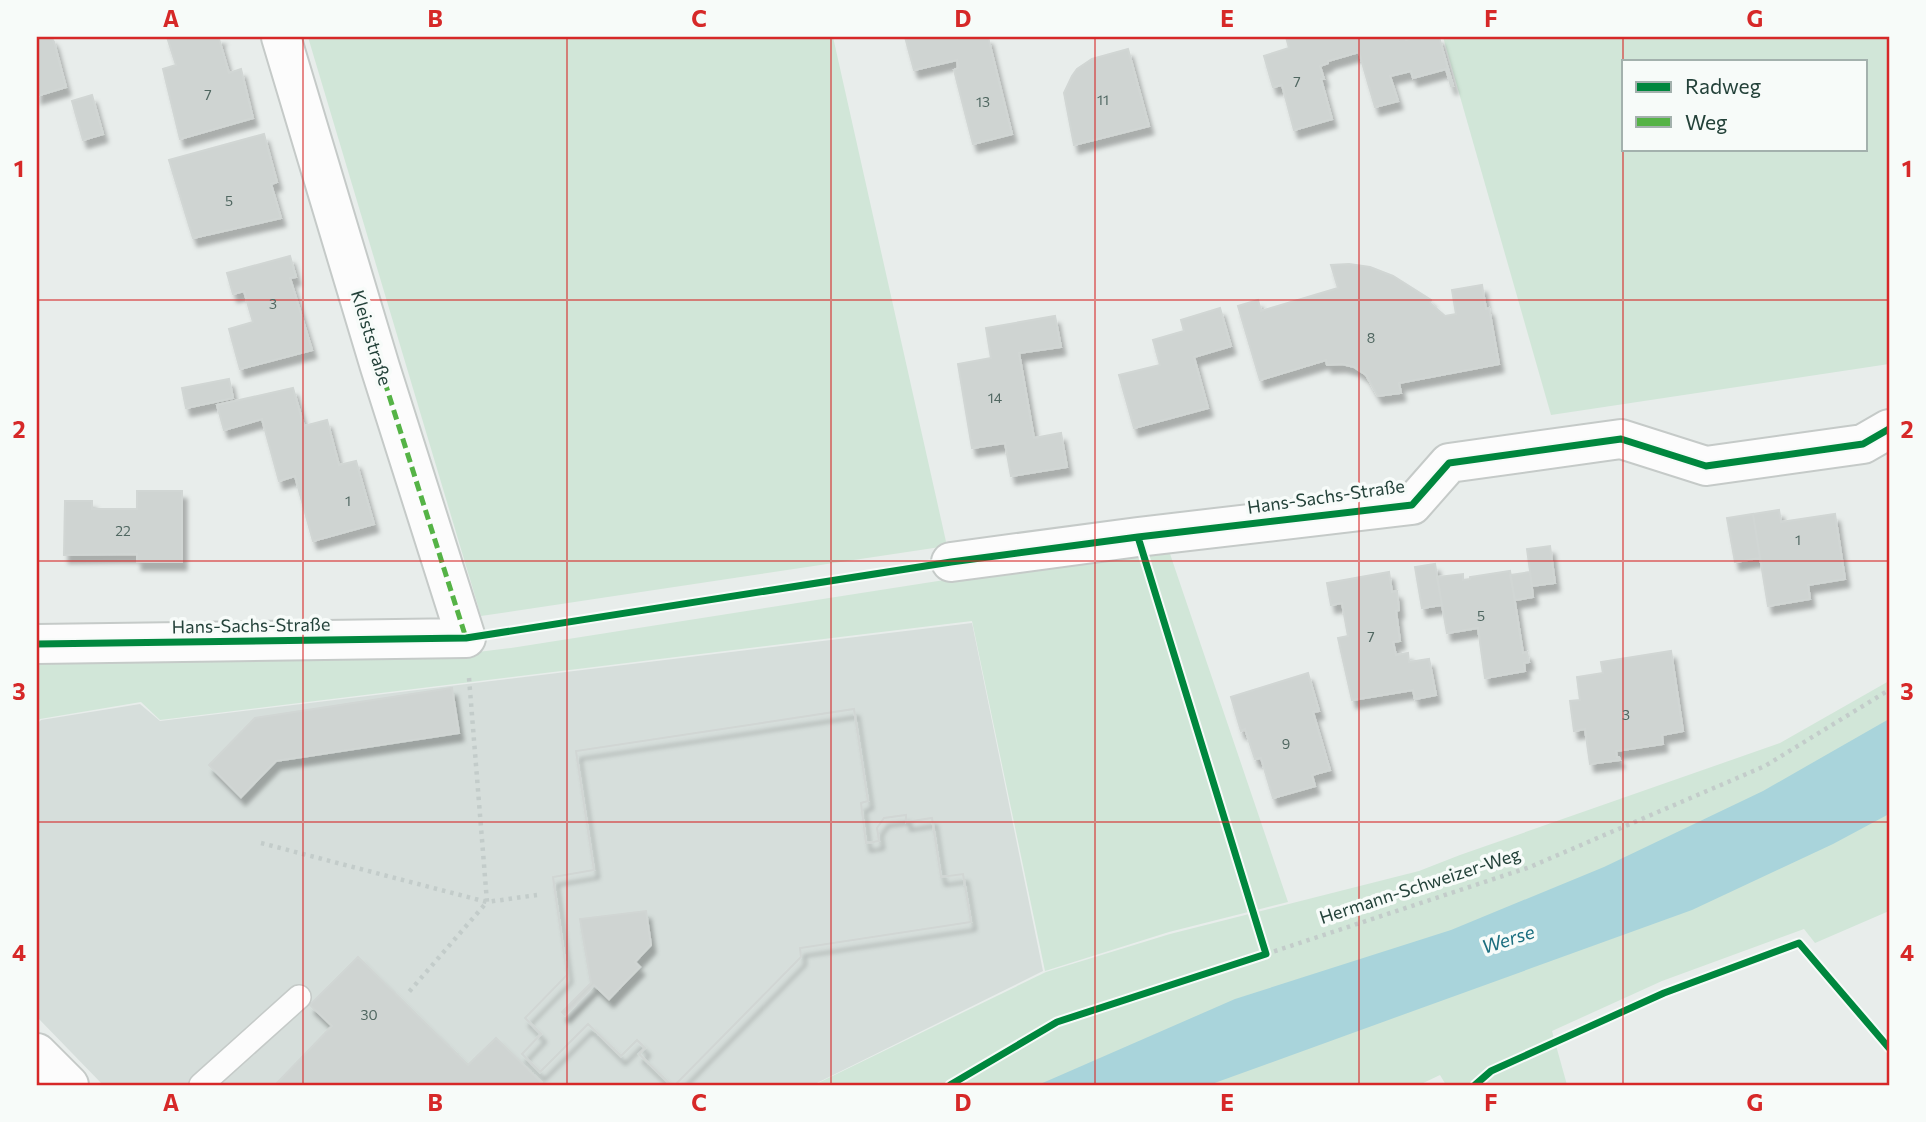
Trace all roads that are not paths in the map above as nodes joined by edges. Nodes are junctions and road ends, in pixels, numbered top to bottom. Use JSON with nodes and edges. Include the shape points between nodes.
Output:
{"nodes":[{"id":1,"x":281,"y":37,"type":"edge"},
{"id":2,"x":1889,"y":429,"type":"edge"},
{"id":3,"x":951,"y":562,"type":"dead end"},
{"id":4,"x":466,"y":638,"type":"joint"},
{"id":5,"x":37,"y":644,"type":"edge"},
{"id":6,"x":299,"y":997,"type":"dead end"},
{"id":7,"x":37,"y":1053,"type":"edge"},
{"id":8,"x":69,"y":1085,"type":"edge"},
{"id":9,"x":201,"y":1085,"type":"edge"}],
"edges":[{"from":1,"to":4,"type":"street","name":"Kleiststraße"},
{"from":2,"to":3,"type":"street","name":"Hans-Sachs-Straße","via":[[1863,444],[1706,466],[1621,439],[1462,461],[1449,463],[1412,505]]},
{"from":4,"to":5,"type":"street","name":"Hans-Sachs-Straße"},
{"from":6,"to":9,"type":"lane"},
{"from":7,"to":8,"type":"street"}]}
